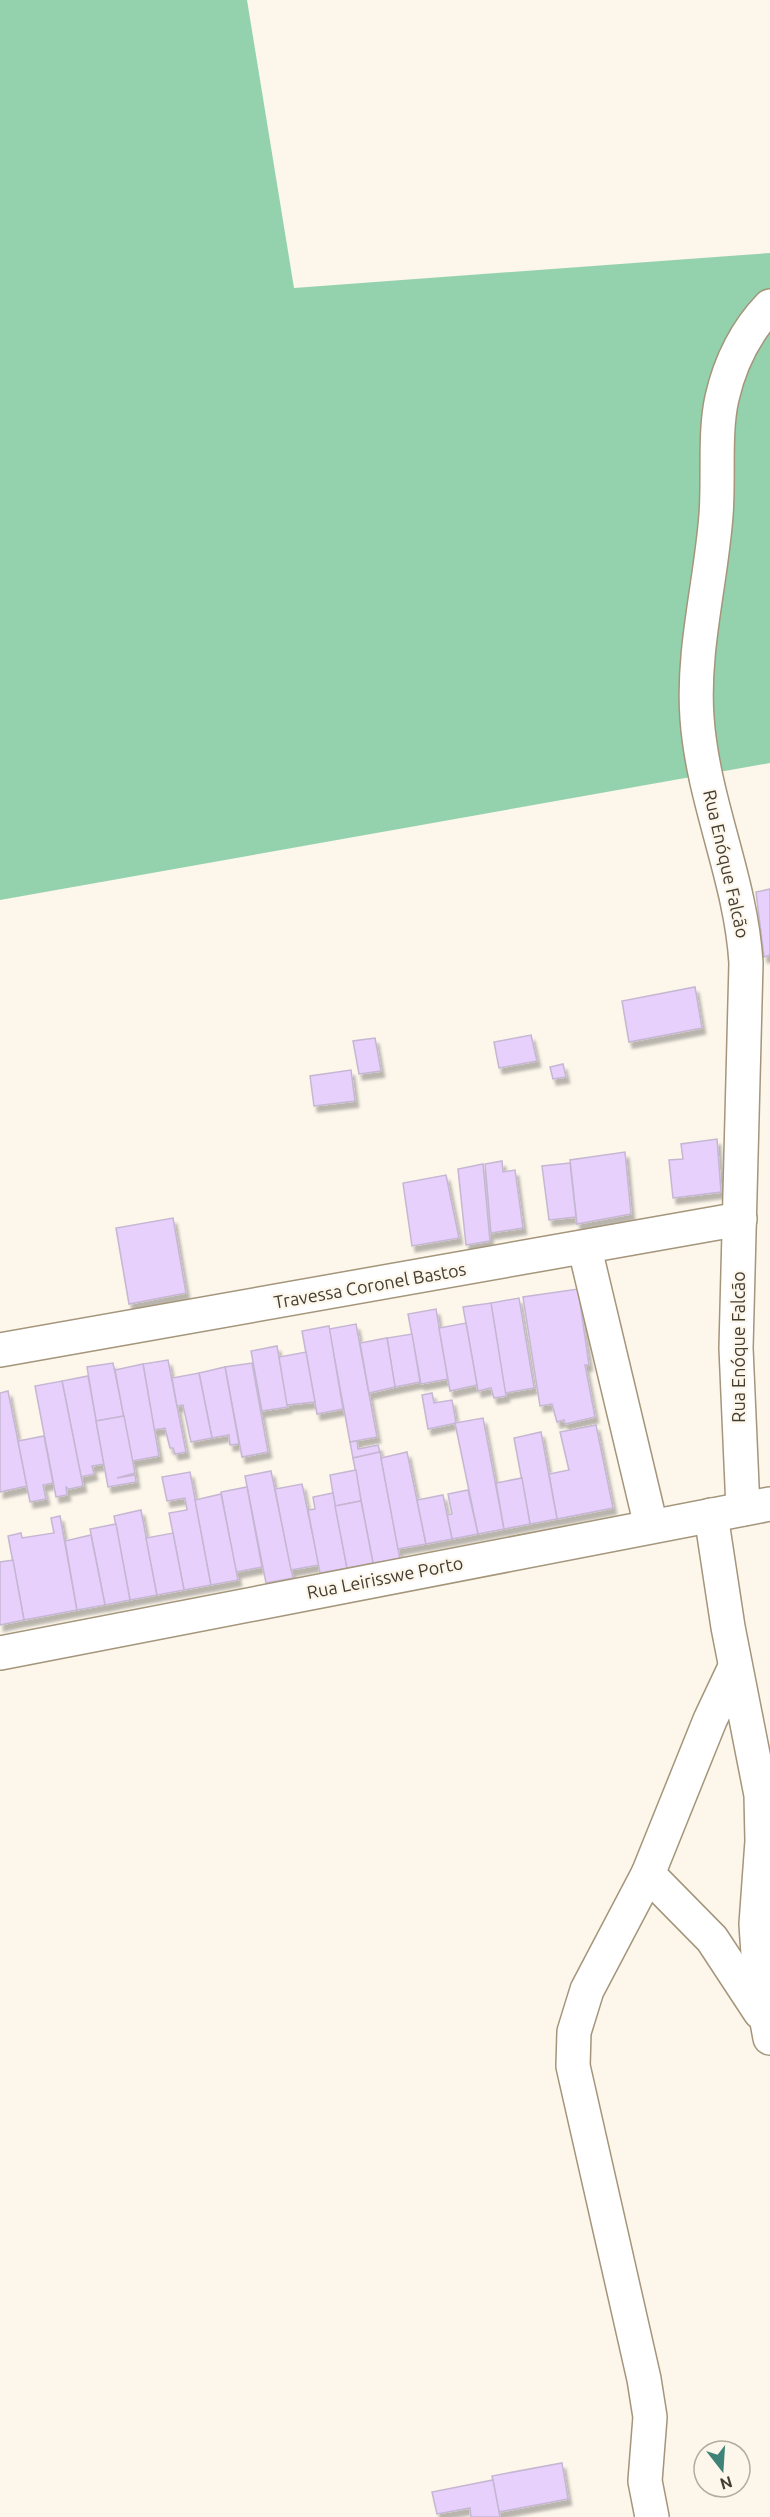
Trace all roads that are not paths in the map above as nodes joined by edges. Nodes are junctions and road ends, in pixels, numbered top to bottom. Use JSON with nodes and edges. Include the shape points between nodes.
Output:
{"nodes":[{"id":1,"x":770,"y":306,"type":"edge"},
{"id":2,"x":758,"y":982,"type":"edge"},
{"id":3,"x":740,"y":1219,"type":"junction"},
{"id":4,"x":585,"y":1249,"type":"junction"},
{"id":5,"x":0,"y":1350,"type":"edge"},
{"id":6,"x":757,"y":1507,"type":"edge"},
{"id":7,"x":711,"y":1515,"type":"junction"},
{"id":8,"x":651,"y":1526,"type":"junction"},
{"id":9,"x":0,"y":1653,"type":"edge"},
{"id":10,"x":735,"y":1666,"type":"junction"},
{"id":11,"x":648,"y":1874,"type":"junction"},
{"id":12,"x":769,"y":2032,"type":"edge"},
{"id":13,"x":652,"y":2517,"type":"edge"}],
"edges":[{"from":1,"to":2,"type":"street","name":"Rua Enóque Falcão","via":[[742,341],[722,400],[711,571],[697,672],[702,755]]},
{"from":2,"to":3,"type":"street","name":"Rua Enóque Falcão"},
{"from":3,"to":4,"type":"street","name":"Travessa Coronel Bastos"},
{"from":3,"to":6,"type":"street","name":"Rua Enóque Falcão","via":[[736,1387]]},
{"from":4,"to":5,"type":"street","name":"Travessa Coronel Bastos"},
{"from":4,"to":8,"type":"street"},
{"from":6,"to":7,"type":"street","name":"Rua Leirisswe Porto"},
{"from":7,"to":8,"type":"street","name":"Rua Leirisswe Porto"},
{"from":7,"to":10,"type":"street"},
{"from":8,"to":9,"type":"street","name":"Rua Leirisswe Porto"},
{"from":10,"to":11,"type":"street"},
{"from":10,"to":12,"type":"street","via":[[761,1795],[756,1924],[760,1984]]},
{"from":11,"to":12,"type":"street","via":[[712,1939],[747,1990]]},
{"from":11,"to":13,"type":"street","via":[[587,1990],[574,2032],[573,2066],[645,2379],[650,2417],[645,2481]]}]}
